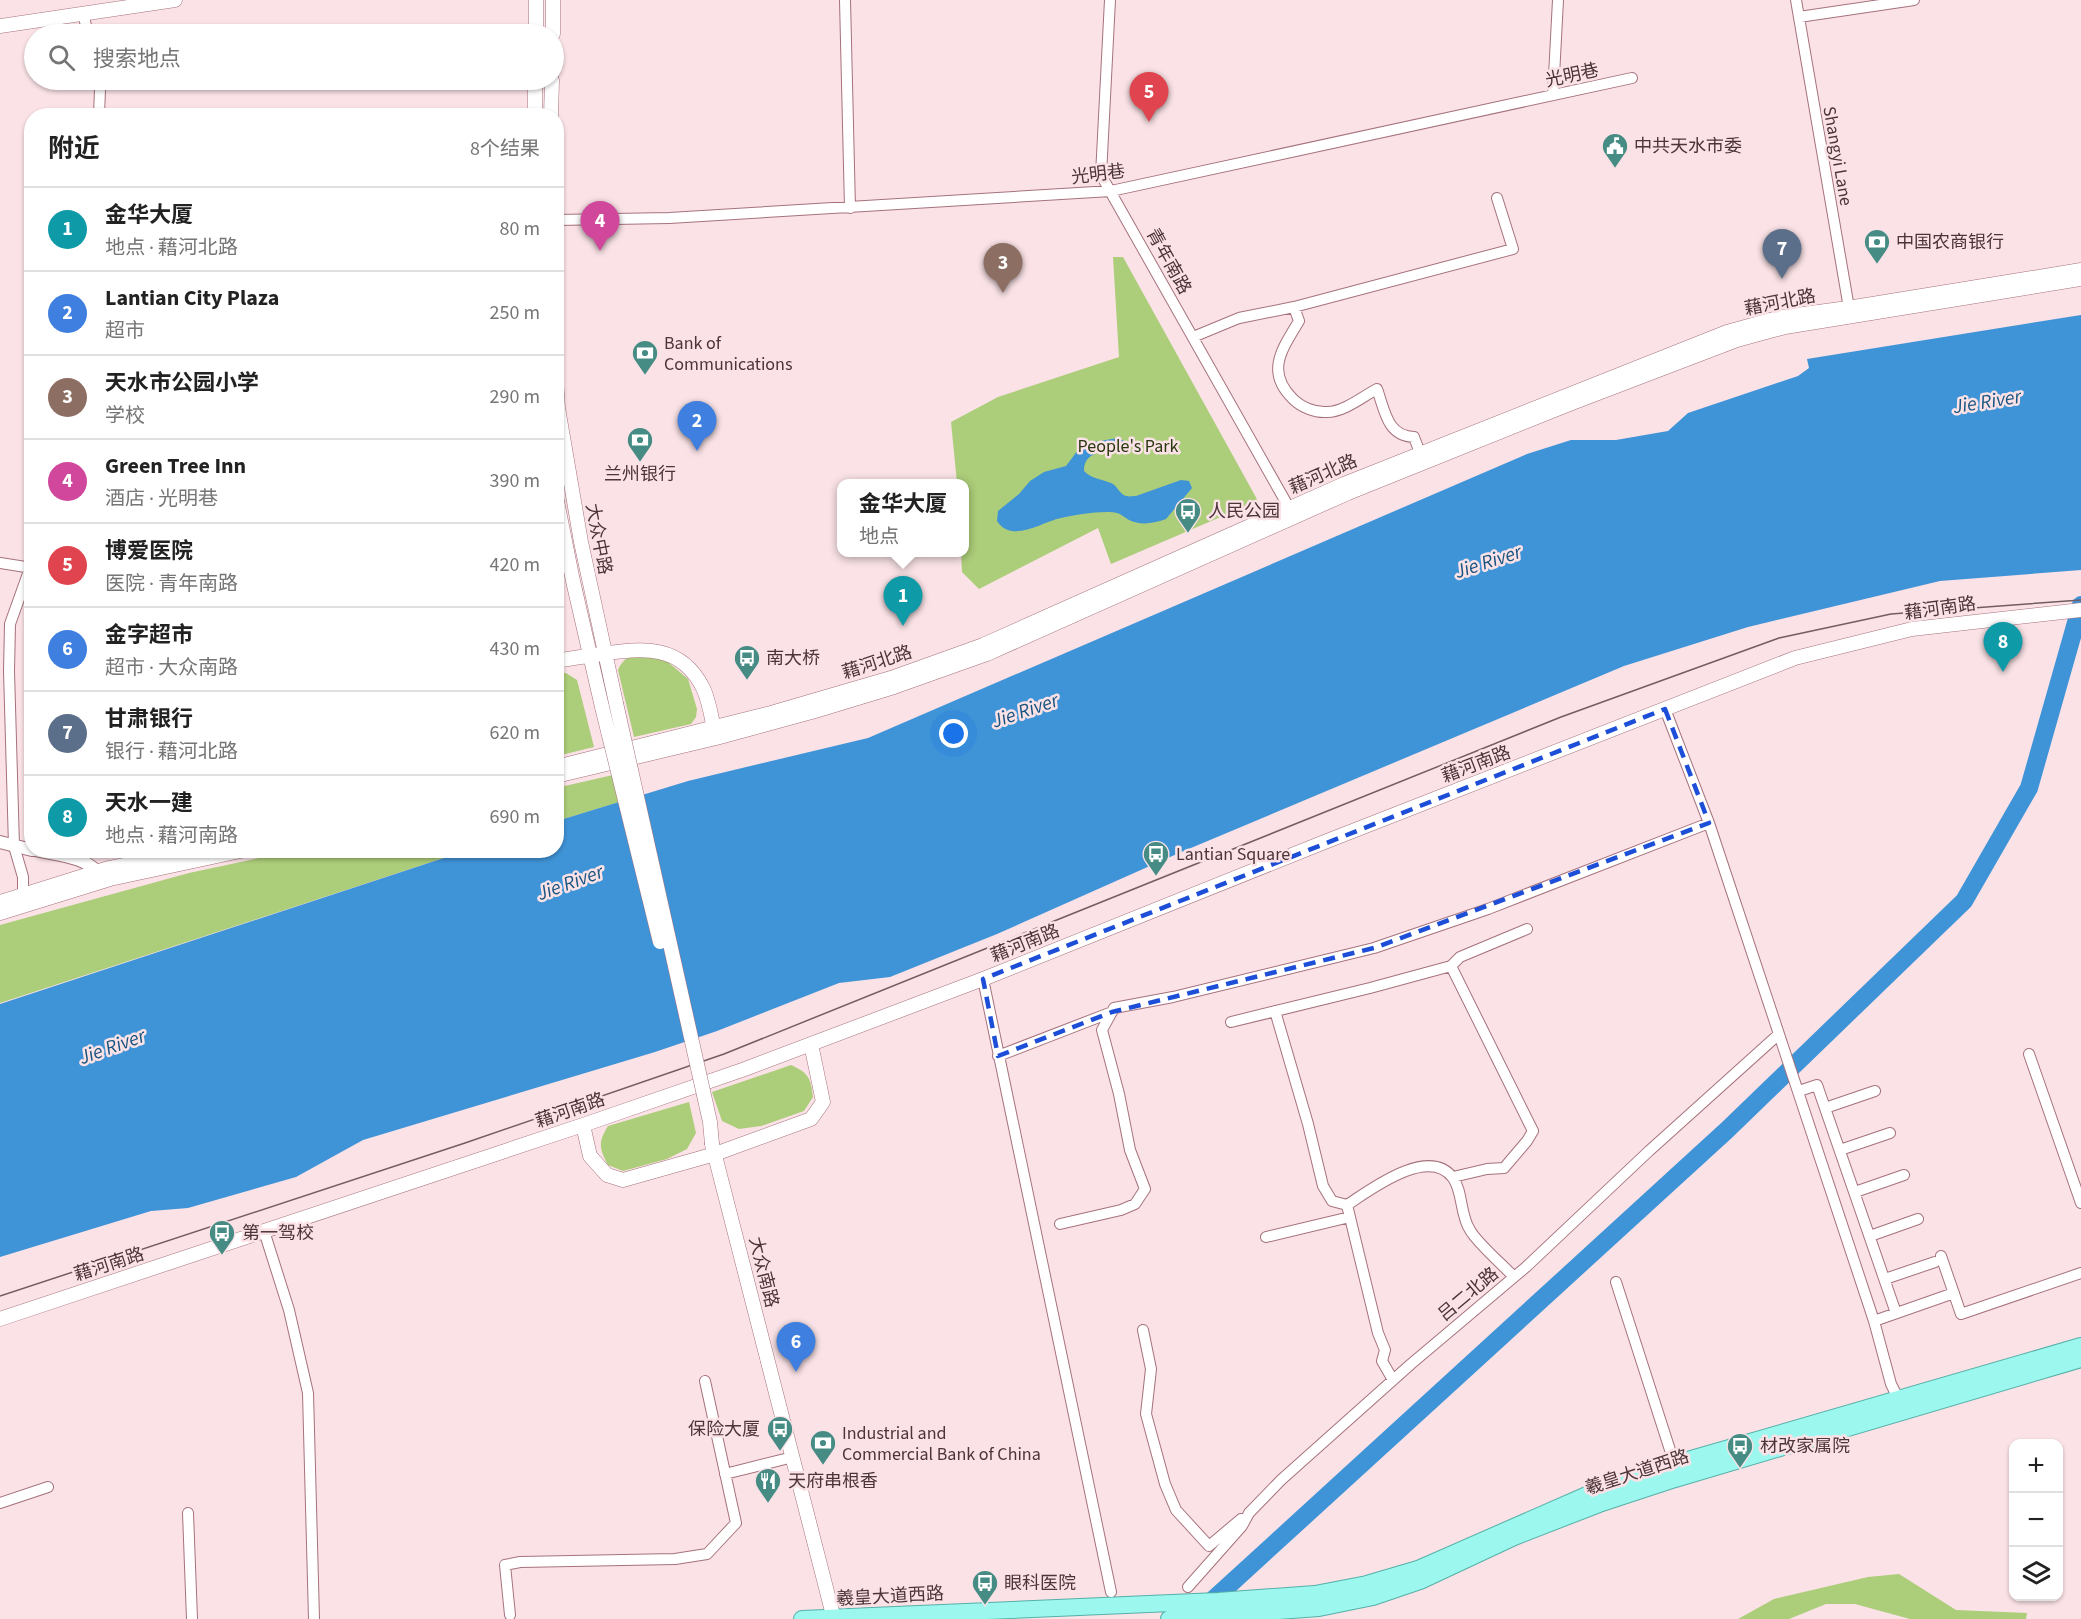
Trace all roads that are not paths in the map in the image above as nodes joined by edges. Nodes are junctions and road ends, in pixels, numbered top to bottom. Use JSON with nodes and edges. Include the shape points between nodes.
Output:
{"nodes":[{"id":1,"x":175,"y":0,"type":"edge"},
{"id":2,"x":536,"y":0,"type":"edge"},
{"id":3,"x":553,"y":0,"type":"edge"},
{"id":4,"x":845,"y":0,"type":"edge"},
{"id":5,"x":1110,"y":0,"type":"edge"},
{"id":6,"x":1558,"y":0,"type":"edge"},
{"id":7,"x":1796,"y":0,"type":"edge"},
{"id":8,"x":1914,"y":0,"type":"edge"},
{"id":9,"x":83,"y":13,"type":"junction"},
{"id":10,"x":1799,"y":17,"type":"junction"},
{"id":11,"x":86,"y":24,"type":"edge"},
{"id":12,"x":536,"y":24,"type":"edge"},
{"id":13,"x":553,"y":24,"type":"edge"},
{"id":14,"x":0,"y":26,"type":"edge"},
{"id":15,"x":1632,"y":78,"type":"dead end"},
{"id":16,"x":100,"y":90,"type":"edge"},
{"id":17,"x":535,"y":90,"type":"edge"},
{"id":18,"x":552,"y":90,"type":"edge"},
{"id":19,"x":1553,"y":95,"type":"junction"},
{"id":20,"x":99,"y":108,"type":"edge"},
{"id":21,"x":535,"y":108,"type":"edge"},
{"id":22,"x":551,"y":108,"type":"edge"},
{"id":23,"x":1111,"y":191,"type":"junction"},
{"id":24,"x":1497,"y":198,"type":"dead end"},
{"id":25,"x":850,"y":208,"type":"junction"},
{"id":26,"x":564,"y":220,"type":"edge"},
{"id":27,"x":2081,"y":270,"type":"edge"},
{"id":28,"x":2081,"y":279,"type":"edge"},
{"id":29,"x":1294,"y":308,"type":"junction"},
{"id":30,"x":1849,"y":313,"type":"junction"},
{"id":31,"x":1193,"y":337,"type":"junction"},
{"id":32,"x":564,"y":443,"type":"edge"},
{"id":33,"x":1420,"y":453,"type":"junction"},
{"id":34,"x":1292,"y":513,"type":"junction"},
{"id":35,"x":564,"y":535,"type":"edge"},
{"id":36,"x":0,"y":563,"type":"edge"},
{"id":37,"x":24,"y":567,"type":"edge"},
{"id":38,"x":24,"y":587,"type":"edge"},
{"id":39,"x":2081,"y":609,"type":"edge"},
{"id":40,"x":605,"y":653,"type":"junction"},
{"id":41,"x":589,"y":656,"type":"junction"},
{"id":42,"x":564,"y":660,"type":"edge"},
{"id":43,"x":1665,"y":709,"type":"junction"},
{"id":44,"x":715,"y":733,"type":"junction"},
{"id":45,"x":564,"y":764,"type":"edge"},
{"id":46,"x":564,"y":774,"type":"edge"},
{"id":47,"x":1709,"y":823,"type":"junction"},
{"id":48,"x":0,"y":842,"type":"edge"},
{"id":49,"x":14,"y":846,"type":"junction"},
{"id":50,"x":24,"y":848,"type":"edge"},
{"id":51,"x":69,"y":858,"type":"edge"},
{"id":52,"x":167,"y":858,"type":"edge"},
{"id":53,"x":202,"y":858,"type":"edge"},
{"id":54,"x":100,"y":877,"type":"junction"},
{"id":55,"x":25,"y":899,"type":"junction"},
{"id":56,"x":0,"y":902,"type":"edge"},
{"id":57,"x":0,"y":913,"type":"edge"},
{"id":58,"x":1527,"y":929,"type":"dead end"},
{"id":59,"x":1451,"y":966,"type":"junction"},
{"id":60,"x":983,"y":979,"type":"junction"},
{"id":61,"x":1275,"y":1011,"type":"junction"},
{"id":62,"x":1112,"y":1012,"type":"junction"},
{"id":63,"x":1231,"y":1022,"type":"dead end"},
{"id":64,"x":1780,"y":1038,"type":"junction"},
{"id":65,"x":811,"y":1044,"type":"junction"},
{"id":66,"x":2029,"y":1054,"type":"dead end"},
{"id":67,"x":998,"y":1056,"type":"junction"},
{"id":68,"x":1799,"y":1091,"type":"junction"},
{"id":69,"x":1875,"y":1091,"type":"dead end"},
{"id":70,"x":1825,"y":1108,"type":"junction"},
{"id":71,"x":583,"y":1125,"type":"junction"},
{"id":72,"x":1890,"y":1133,"type":"dead end"},
{"id":73,"x":714,"y":1149,"type":"junction"},
{"id":74,"x":1840,"y":1150,"type":"junction"},
{"id":75,"x":1904,"y":1176,"type":"dead end"},
{"id":76,"x":1452,"y":1177,"type":"junction"},
{"id":77,"x":1855,"y":1192,"type":"junction"},
{"id":78,"x":2081,"y":1203,"type":"edge"},
{"id":79,"x":1347,"y":1205,"type":"junction"},
{"id":80,"x":1350,"y":1217,"type":"junction"},
{"id":81,"x":1918,"y":1219,"type":"dead end"},
{"id":82,"x":1060,"y":1224,"type":"dead end"},
{"id":83,"x":264,"y":1231,"type":"junction"},
{"id":84,"x":1870,"y":1236,"type":"junction"},
{"id":85,"x":1266,"y":1237,"type":"dead end"},
{"id":86,"x":2081,"y":1273,"type":"edge"},
{"id":87,"x":1514,"y":1277,"type":"junction"},
{"id":88,"x":1884,"y":1279,"type":"junction"},
{"id":89,"x":1616,"y":1282,"type":"dead end"},
{"id":90,"x":1954,"y":1293,"type":"junction"},
{"id":91,"x":1896,"y":1313,"type":"junction"},
{"id":92,"x":0,"y":1319,"type":"edge"},
{"id":93,"x":1874,"y":1321,"type":"junction"},
{"id":94,"x":1143,"y":1330,"type":"dead end"},
{"id":95,"x":2081,"y":1346,"type":"edge"},
{"id":96,"x":2081,"y":1359,"type":"edge"},
{"id":97,"x":1393,"y":1380,"type":"junction"},
{"id":98,"x":705,"y":1381,"type":"dead end"},
{"id":99,"x":1901,"y":1405,"type":"junction"},
{"id":100,"x":1670,"y":1450,"type":"dead end"},
{"id":101,"x":793,"y":1457,"type":"junction"},
{"id":102,"x":725,"y":1474,"type":"junction"},
{"id":103,"x":48,"y":1487,"type":"dead end"},
{"id":104,"x":0,"y":1503,"type":"edge"},
{"id":105,"x":1249,"y":1512,"type":"junction"},
{"id":106,"x":188,"y":1513,"type":"dead end"},
{"id":107,"x":1188,"y":1587,"type":"dead end"},
{"id":108,"x":1111,"y":1592,"type":"dead end"},
{"id":109,"x":510,"y":1615,"type":"dead end"},
{"id":110,"x":834,"y":1618,"type":"edge"},
{"id":111,"x":192,"y":1619,"type":"edge"},
{"id":112,"x":314,"y":1619,"type":"edge"},
{"id":113,"x":802,"y":1619,"type":"edge"},
{"id":114,"x":1169,"y":1619,"type":"edge"}],
"edges":[{"from":1,"to":9,"type":"main road"},
{"from":2,"to":12,"type":"main road"},
{"from":3,"to":13,"type":"main road"},
{"from":4,"to":25,"type":"street"},
{"from":5,"to":23,"type":"street","name":"青年南路","via":[[1101,175]]},
{"from":6,"to":19,"type":"street"},
{"from":7,"to":10,"type":"street","name":"Shangyi Lane"},
{"from":8,"to":10,"type":"street"},
{"from":9,"to":11,"type":"street"},
{"from":9,"to":14,"type":"main road"},
{"from":10,"to":30,"type":"street","name":"Shangyi Lane"},
{"from":15,"to":19,"type":"street","name":"光明巷"},
{"from":16,"to":20,"type":"street"},
{"from":17,"to":21,"type":"main road"},
{"from":18,"to":22,"type":"main road"},
{"from":19,"to":23,"type":"street","name":"光明巷"},
{"from":23,"to":25,"type":"street","name":"光明巷"},
{"from":23,"to":31,"type":"street","name":"青年南路"},
{"from":24,"to":29,"type":"street","via":[[1513,249]]},
{"from":25,"to":26,"type":"street","name":"光明巷"},
{"from":27,"to":30,"type":"main road","name":"藉河北路"},
{"from":28,"to":30,"type":"main road","name":"藉河北路"},
{"from":29,"to":31,"type":"street","via":[[1239,318]]},
{"from":29,"to":33,"type":"street","via":[[1299,321],[1282,350],[1278,369],[1281,386],[1301,405],[1326,412],[1340,410],[1377,389],[1393,430],[1402,437],[1414,437]]},
{"from":30,"to":33,"type":"main road","name":"藉河北路","via":[[1781,317],[1727,332]]},
{"from":30,"to":34,"type":"main road","name":"藉河北路","via":[[1737,340]]},
{"from":31,"to":34,"type":"street","name":"青年南路"},
{"from":32,"to":40,"type":"main road","name":"大众中路"},
{"from":33,"to":34,"type":"main road","name":"藉河北路"},
{"from":34,"to":44,"type":"main road","name":"藉河北路","via":[[983,645]]},
{"from":35,"to":41,"type":"main road","name":"大众中路"},
{"from":36,"to":37,"type":"street"},
{"from":38,"to":49,"type":"street","via":[[10,624]]},
{"from":39,"to":43,"type":"main road","name":"藉河南路","via":[[1911,629],[1795,658]]},
{"from":40,"to":41,"type":"main road"},
{"from":40,"to":44,"type":"main road","via":[[653,650],[674,657],[692,670],[704,689]]},
{"from":40,"to":73,"type":"main road","name":"大众中路","bridge":true},
{"from":41,"to":42,"type":"main road"},
{"from":41,"to":73,"type":"main road","name":"大众中路","bridge":true},
{"from":43,"to":47,"type":"street"},
{"from":43,"to":60,"type":"main road","name":"藉河南路"},
{"from":44,"to":45,"type":"main road","name":"藉河北路"},
{"from":44,"to":46,"type":"main road","name":"藉河北路"},
{"from":47,"to":62,"type":"street","via":[[1488,909],[1374,948],[1114,1008]]},
{"from":47,"to":64,"type":"street"},
{"from":48,"to":49,"type":"street"},
{"from":49,"to":50,"type":"street"},
{"from":49,"to":55,"type":"street"},
{"from":51,"to":54,"type":"street","via":[[87,862]]},
{"from":52,"to":54,"type":"main road"},
{"from":53,"to":54,"type":"main road"},
{"from":54,"to":55,"type":"main road"},
{"from":55,"to":56,"type":"main road"},
{"from":55,"to":57,"type":"main road"},
{"from":58,"to":59,"type":"street","via":[[1460,957]]},
{"from":59,"to":61,"type":"street"},
{"from":59,"to":76,"type":"street","via":[[1533,1131],[1504,1168]]},
{"from":60,"to":65,"type":"main road","name":"藉河南路"},
{"from":60,"to":67,"type":"street"},
{"from":61,"to":63,"type":"street"},
{"from":61,"to":79,"type":"street","via":[[1323,1186],[1332,1201]]},
{"from":62,"to":67,"type":"street"},
{"from":62,"to":82,"type":"street","via":[[1102,1030],[1130,1150],[1145,1189],[1135,1204],[1121,1210]]},
{"from":64,"to":68,"type":"street"},
{"from":64,"to":87,"type":"street","name":"吕二北路"},
{"from":65,"to":71,"type":"main road","name":"藉河南路"},
{"from":65,"to":73,"type":"main road","via":[[823,1102],[811,1119]]},
{"from":66,"to":78,"type":"street"},
{"from":67,"to":108,"type":"street"},
{"from":68,"to":70,"type":"street","via":[[1817,1085]]},
{"from":68,"to":93,"type":"street"},
{"from":69,"to":70,"type":"street"},
{"from":70,"to":74,"type":"street"},
{"from":71,"to":73,"type":"main road","via":[[590,1156],[607,1175],[623,1180]]},
{"from":71,"to":83,"type":"main road","name":"藉河南路"},
{"from":72,"to":74,"type":"street"},
{"from":73,"to":101,"type":"main road","name":"大众南路"},
{"from":74,"to":77,"type":"street"},
{"from":75,"to":77,"type":"street"},
{"from":76,"to":79,"type":"street","via":[[1437,1167],[1418,1167],[1385,1180]]},
{"from":76,"to":87,"type":"street","via":[[1469,1230]]},
{"from":77,"to":84,"type":"street"},
{"from":79,"to":80,"type":"street"},
{"from":80,"to":85,"type":"street"},
{"from":80,"to":97,"type":"street","via":[[1385,1350],[1382,1361]]},
{"from":81,"to":84,"type":"street"},
{"from":83,"to":92,"type":"main road","name":"藉河南路"},
{"from":83,"to":112,"type":"street","via":[[289,1310],[308,1393]]},
{"from":84,"to":88,"type":"street"},
{"from":86,"to":90,"type":"street","via":[[1960,1314]]},
{"from":87,"to":97,"type":"street","name":"吕二北路"},
{"from":88,"to":90,"type":"street","via":[[1938,1259]]},
{"from":88,"to":91,"type":"street"},
{"from":89,"to":100,"type":"street"},
{"from":90,"to":91,"type":"street"},
{"from":91,"to":93,"type":"street"},
{"from":93,"to":99,"type":"street","via":[[1891,1384]]},
{"from":94,"to":105,"type":"street","via":[[1151,1369],[1146,1414],[1176,1510],[1209,1546]]},
{"from":95,"to":99,"type":"main road","name":"羲皇大道西路"},
{"from":96,"to":99,"type":"main road","name":"羲皇大道西路"},
{"from":97,"to":105,"type":"street","name":"吕二北路"},
{"from":98,"to":102,"type":"street"},
{"from":99,"to":110,"type":"main road","name":"羲皇大道西路","via":[[1684,1461],[1600,1490],[1418,1569],[1315,1594]]},
{"from":99,"to":114,"type":"main road","name":"羲皇大道西路","via":[[1599,1504],[1514,1537],[1420,1581],[1373,1597],[1319,1608]]},
{"from":101,"to":102,"type":"street"},
{"from":101,"to":110,"type":"main road","name":"大众南路"},
{"from":102,"to":109,"type":"street","via":[[736,1523],[707,1554],[675,1559],[505,1565]]},
{"from":103,"to":104,"type":"street"},
{"from":105,"to":107,"type":"street","name":"吕二北路","via":[[1242,1526]]},
{"from":106,"to":111,"type":"street"},
{"from":110,"to":113,"type":"main road","name":"羲皇大道西路"}]}
